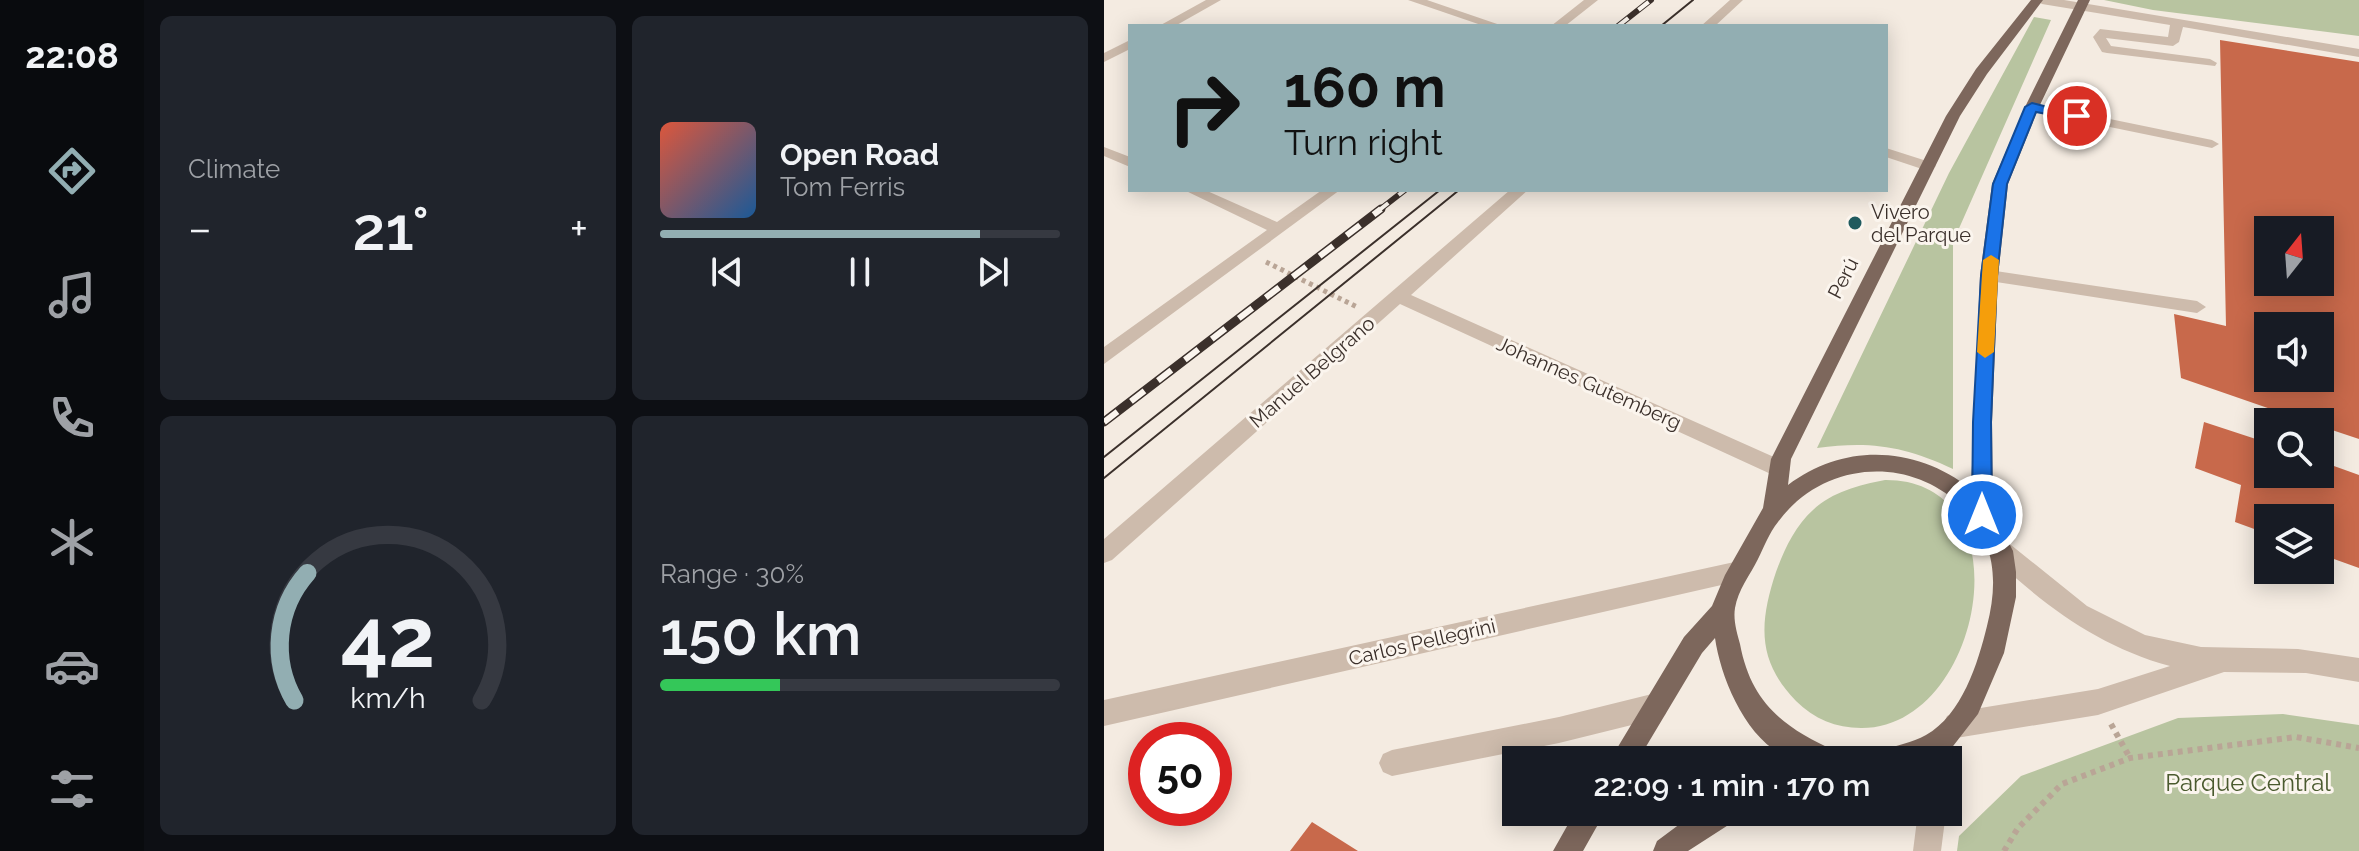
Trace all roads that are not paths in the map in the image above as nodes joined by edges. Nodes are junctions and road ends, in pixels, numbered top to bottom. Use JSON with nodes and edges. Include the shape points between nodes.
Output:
{"nodes":[{"id":1,"x":1215,"y":0,"type":"edge"},
{"id":2,"x":1414,"y":0,"type":"edge"},
{"id":3,"x":1592,"y":0,"type":"edge"},
{"id":4,"x":1737,"y":0,"type":"edge"},
{"id":5,"x":2040,"y":0,"type":"edge"},
{"id":6,"x":2082,"y":4,"type":"edge"},
{"id":7,"x":1169,"y":24,"type":"edge"},
{"id":8,"x":1491,"y":24,"type":"edge"},
{"id":9,"x":1560,"y":24,"type":"edge"},
{"id":10,"x":1709,"y":24,"type":"edge"},
{"id":11,"x":2177,"y":24,"type":"junction"},
{"id":12,"x":1128,"y":45,"type":"edge"},
{"id":13,"x":2359,"y":53,"type":"edge"},
{"id":14,"x":1104,"y":58,"type":"edge"},
{"id":15,"x":2210,"y":63,"type":"dead end"},
{"id":16,"x":2032,"y":107,"type":"junction"},
{"id":17,"x":2212,"y":144,"type":"dead end"},
{"id":18,"x":1104,"y":151,"type":"edge"},
{"id":19,"x":1888,"y":153,"type":"edge"},
{"id":20,"x":1128,"y":161,"type":"edge"},
{"id":21,"x":1928,"y":166,"type":"junction"},
{"id":22,"x":1196,"y":192,"type":"edge"},
{"id":23,"x":1329,"y":192,"type":"edge"},
{"id":24,"x":1518,"y":192,"type":"edge"},
{"id":25,"x":1279,"y":229,"type":"junction"},
{"id":26,"x":1989,"y":276,"type":"junction"},
{"id":27,"x":1398,"y":296,"type":"junction"},
{"id":28,"x":2197,"y":307,"type":"dead end"},
{"id":29,"x":1104,"y":357,"type":"edge"},
{"id":30,"x":1780,"y":469,"type":"junction"},
{"id":31,"x":1773,"y":510,"type":"junction"},
{"id":32,"x":1982,"y":515,"type":"junction"},
{"id":33,"x":2003,"y":552,"type":"junction"},
{"id":34,"x":1104,"y":553,"type":"edge"},
{"id":35,"x":1739,"y":571,"type":"junction"},
{"id":36,"x":1723,"y":611,"type":"junction"},
{"id":37,"x":2225,"y":660,"type":"junction"},
{"id":38,"x":2359,"y":670,"type":"edge"},
{"id":39,"x":1656,"y":706,"type":"junction"},
{"id":40,"x":1104,"y":713,"type":"edge"},
{"id":41,"x":1944,"y":742,"type":"edge"},
{"id":42,"x":1632,"y":746,"type":"edge"},
{"id":43,"x":1796,"y":746,"type":"edge"},
{"id":44,"x":1392,"y":763,"type":"dead end"},
{"id":45,"x":1582,"y":826,"type":"edge"},
{"id":46,"x":1698,"y":826,"type":"edge"},
{"id":47,"x":1930,"y":826,"type":"edge"},
{"id":48,"x":1567,"y":851,"type":"edge"},
{"id":49,"x":1667,"y":851,"type":"edge"},
{"id":50,"x":1927,"y":851,"type":"edge"}],
"edges":[{"from":1,"to":7,"type":"street"},
{"from":2,"to":8,"type":"street"},
{"from":3,"to":9,"type":"street"},
{"from":4,"to":10,"type":"street"},
{"from":5,"to":6,"type":"street"},
{"from":5,"to":21,"type":"main road","name":"Perú","via":[[1966,93]]},
{"from":6,"to":11,"type":"street"},
{"from":6,"to":16,"type":"main road"},
{"from":11,"to":13,"type":"street"},
{"from":11,"to":15,"type":"street","via":[[2173,42],[2100,33],[2099,37],[2107,49]]},
{"from":12,"to":14,"type":"street"},
{"from":16,"to":17,"type":"street"},
{"from":16,"to":26,"type":"main road","via":[[2000,184]]},
{"from":18,"to":20,"type":"street"},
{"from":19,"to":21,"type":"street"},
{"from":21,"to":30,"type":"main road","name":"Perú"},
{"from":22,"to":25,"type":"street"},
{"from":23,"to":25,"type":"street"},
{"from":24,"to":27,"type":"street","name":"Manuel Belgrano"},
{"from":25,"to":29,"type":"street"},
{"from":26,"to":28,"type":"street"},
{"from":26,"to":32,"type":"main road"},
{"from":27,"to":30,"type":"street","name":"Johannes Gutemberg"},
{"from":27,"to":34,"type":"street","name":"Manuel Belgrano"},
{"from":30,"to":31,"type":"main road","name":"Perú"},
{"from":31,"to":32,"type":"main road","via":[[1828,472],[1878,461],[1923,470],[1946,482]]},
{"from":31,"to":35,"type":"main road"},
{"from":32,"to":33,"type":"main road"},
{"from":33,"to":37,"type":"street","via":[[2045,592],[2099,629],[2169,654]]},
{"from":33,"to":41,"type":"main road","via":[[1996,641],[1977,692]]},
{"from":35,"to":36,"type":"main road"},
{"from":35,"to":40,"type":"street","name":"Carlos Pellegrini"},
{"from":36,"to":39,"type":"main road","via":[[1693,645]]},
{"from":36,"to":43,"type":"main road","via":[[1731,663],[1749,704]]},
{"from":37,"to":38,"type":"street","via":[[2300,661]]},
{"from":37,"to":41,"type":"street","via":[[2098,702]]},
{"from":39,"to":42,"type":"main road"},
{"from":39,"to":44,"type":"street"},
{"from":45,"to":48,"type":"main road"},
{"from":46,"to":49,"type":"main road"},
{"from":47,"to":50,"type":"street"}]}
